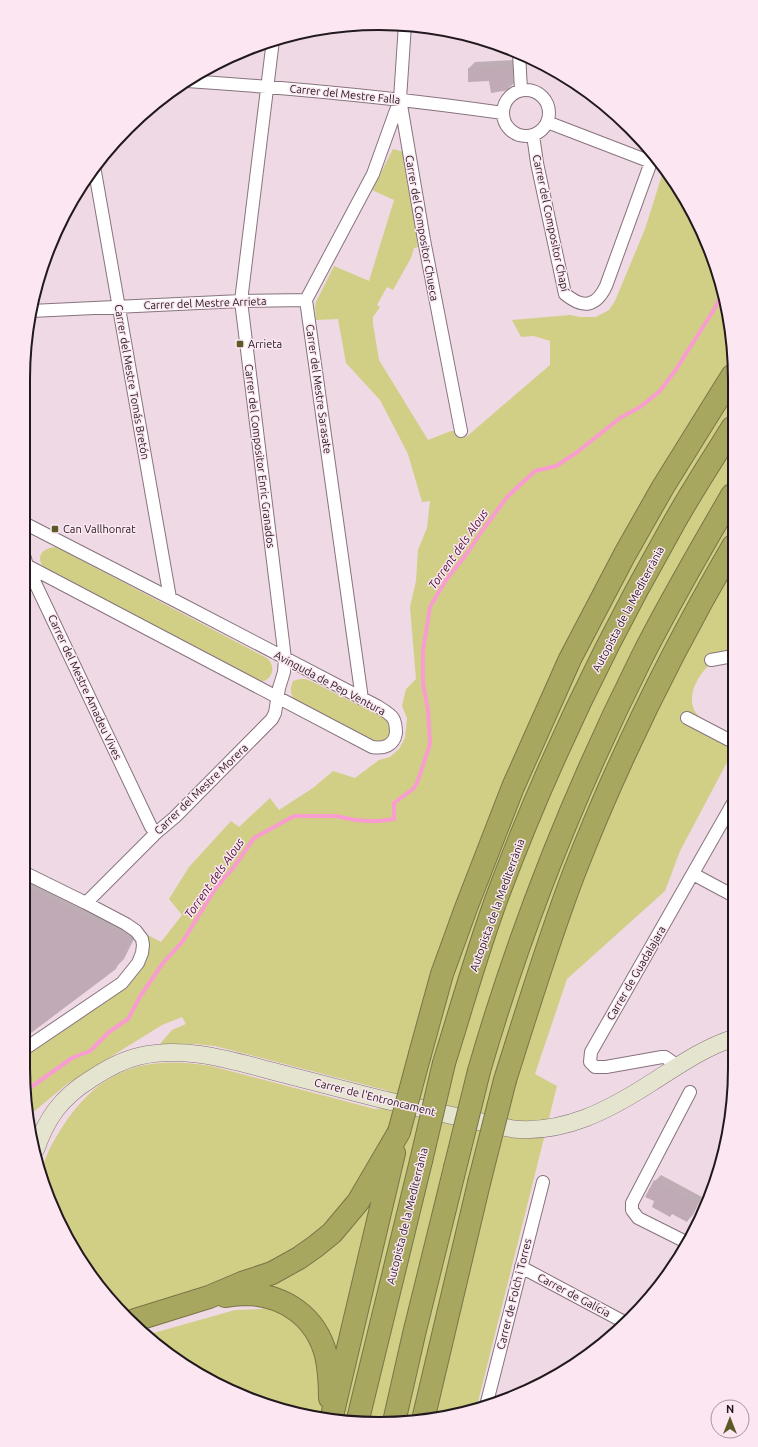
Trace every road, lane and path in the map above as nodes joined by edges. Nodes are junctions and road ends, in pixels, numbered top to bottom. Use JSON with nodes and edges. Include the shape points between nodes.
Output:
{"nodes":[{"id":1,"x":405,"y":31,"type":"edge"},
{"id":2,"x":272,"y":47,"type":"edge"},
{"id":3,"x":519,"y":60,"type":"edge"},
{"id":4,"x":197,"y":82,"type":"edge"},
{"id":5,"x":266,"y":86,"type":"junction"},
{"id":6,"x":521,"y":90,"type":"junction"},
{"id":7,"x":400,"y":99,"type":"junction"},
{"id":8,"x":503,"y":113,"type":"junction"},
{"id":9,"x":547,"y":122,"type":"junction"},
{"id":10,"x":533,"y":135,"type":"junction"},
{"id":11,"x":647,"y":156,"type":"edge"},
{"id":12,"x":651,"y":161,"type":"edge"},
{"id":13,"x":96,"y":176,"type":"edge"},
{"id":14,"x":306,"y":300,"type":"junction"},
{"id":15,"x":241,"y":301,"type":"junction"},
{"id":16,"x":119,"y":307,"type":"junction"},
{"id":17,"x":37,"y":311,"type":"edge"},
{"id":18,"x":728,"y":380,"type":"edge"},
{"id":19,"x":461,"y":431,"type":"dead end"},
{"id":20,"x":728,"y":435,"type":"edge"},
{"id":21,"x":728,"y":502,"type":"edge"},
{"id":22,"x":30,"y":526,"type":"edge"},
{"id":23,"x":728,"y":554,"type":"edge"},
{"id":24,"x":30,"y":568,"type":"edge"},
{"id":25,"x":30,"y":575,"type":"edge"},
{"id":26,"x":170,"y":598,"type":"junction"},
{"id":27,"x":728,"y":657,"type":"edge"},
{"id":28,"x":285,"y":659,"type":"junction"},
{"id":29,"x":711,"y":660,"type":"dead end"},
{"id":30,"x":277,"y":697,"type":"junction"},
{"id":31,"x":362,"y":699,"type":"junction"},
{"id":32,"x":687,"y":718,"type":"dead end"},
{"id":33,"x":728,"y":739,"type":"edge"},
{"id":34,"x":728,"y":812,"type":"edge"},
{"id":35,"x":156,"y":833,"type":"junction"},
{"id":36,"x":693,"y":874,"type":"junction"},
{"id":37,"x":30,"y":875,"type":"edge"},
{"id":38,"x":728,"y":893,"type":"edge"},
{"id":39,"x":86,"y":903,"type":"junction"},
{"id":40,"x":728,"y":1040,"type":"edge"},
{"id":41,"x":30,"y":1045,"type":"edge"},
{"id":42,"x":678,"y":1066,"type":"junction"},
{"id":43,"x":690,"y":1092,"type":"dead end"},
{"id":44,"x":38,"y":1142,"type":"edge"},
{"id":45,"x":388,"y":1157,"type":"junction"},
{"id":46,"x":543,"y":1182,"type":"dead end"},
{"id":47,"x":682,"y":1240,"type":"edge"},
{"id":48,"x":521,"y":1267,"type":"junction"},
{"id":49,"x":209,"y":1297,"type":"junction"},
{"id":50,"x":137,"y":1319,"type":"edge"},
{"id":51,"x":620,"y":1320,"type":"edge"},
{"id":52,"x":488,"y":1399,"type":"edge"},
{"id":53,"x":331,"y":1414,"type":"edge"},
{"id":54,"x":332,"y":1414,"type":"edge"},
{"id":55,"x":424,"y":1414,"type":"edge"},
{"id":56,"x":359,"y":1416,"type":"edge"},
{"id":57,"x":395,"y":1416,"type":"edge"}],
"edges":[{"from":1,"to":7,"type":"street","name":"Carrer del Compositor Chueca"},
{"from":2,"to":5,"type":"street","name":"Carrer del Compositor Enric Granados"},
{"from":3,"to":6,"type":"street"},
{"from":4,"to":5,"type":"street","name":"Carrer del Mestre Falla"},
{"from":5,"to":7,"type":"street","name":"Carrer del Mestre Falla"},
{"from":5,"to":15,"type":"street","name":"Carrer del Compositor Enric Granados"},
{"from":6,"to":8,"type":"street","via":[[508,98]]},
{"from":6,"to":9,"type":"street","via":[[537,92],[545,99],[548,107]]},
{"from":7,"to":8,"type":"street","name":"Carrer del Mestre Falla"},
{"from":7,"to":14,"type":"street","via":[[373,174]]},
{"from":7,"to":19,"type":"street","name":"Carrer del Compositor Chueca"},
{"from":8,"to":10,"type":"street","via":[[510,129],[524,136]]},
{"from":9,"to":10,"type":"street"},
{"from":9,"to":11,"type":"street"},
{"from":10,"to":12,"type":"street","name":"Carrer del Compositor Chapí","via":[[565,294],[582,304],[592,302],[601,296]]},
{"from":13,"to":16,"type":"street","name":"Carrer del Mestre Tomás Bretón"},
{"from":14,"to":15,"type":"street","name":"Carrer del Mestre Arrieta"},
{"from":14,"to":31,"type":"street","name":"Carrer del Mestre Sarasate"},
{"from":15,"to":16,"type":"street","name":"Carrer del Mestre Arrieta"},
{"from":15,"to":28,"type":"street","name":"Carrer del Compositor Enric Granados"},
{"from":16,"to":17,"type":"street","name":"Carrer del Mestre Arrieta"},
{"from":16,"to":26,"type":"street","name":"Carrer del Mestre Tomás Bretón"},
{"from":18,"to":45,"type":"highway","bridge":true,"via":[[640,528],[570,659],[513,787],[442,974],[399,1132]]},
{"from":20,"to":56,"type":"highway","name":"Autopista de la Mediterrània","bridge":true,"via":[[638,588],[574,716],[499,894],[444,1063]]},
{"from":21,"to":57,"type":"highway","bridge":true,"via":[[642,657],[568,817],[537,894],[499,1004],[479,1072]]},
{"from":22,"to":26,"type":"street","name":"Avinguda de Pep Ventura"},
{"from":23,"to":55,"type":"highway","bridge":true,"via":[[703,597],[634,734],[574,874],[548,947],[505,1080],[478,1183]]},
{"from":24,"to":30,"type":"street","name":"Avinguda de Pep Ventura"},
{"from":25,"to":35,"type":"street","name":"Carrer del Mestre Amadeu Vives"},
{"from":26,"to":28,"type":"street","name":"Avinguda de Pep Ventura"},
{"from":27,"to":29,"type":"street"},
{"from":28,"to":30,"type":"street","name":"Carrer del Mestre Morera"},
{"from":28,"to":31,"type":"street","name":"Avinguda de Pep Ventura"},
{"from":30,"to":31,"type":"street","name":"Avinguda de Pep Ventura","via":[[372,747],[385,747],[392,743],[396,727],[394,719],[387,712]]},
{"from":30,"to":35,"type":"street","name":"Carrer del Mestre Morera","via":[[272,719]]},
{"from":32,"to":33,"type":"street"},
{"from":34,"to":36,"type":"street","name":"Carrer de Guadalajara"},
{"from":35,"to":39,"type":"street","name":"Carrer del Mestre Morera"},
{"from":36,"to":38,"type":"street"},
{"from":36,"to":42,"type":"street","name":"Carrer de Guadalajara","via":[[591,1052],[590,1062],[595,1068],[606,1068],[665,1057]]},
{"from":37,"to":39,"type":"street"},
{"from":39,"to":41,"type":"street","via":[[136,931],[142,939],[142,953],[138,963],[122,983]]},
{"from":40,"to":42,"type":"street","name":"Carrer de l'Entroncament","via":[[708,1048]]},
{"from":42,"to":44,"type":"street","name":"Carrer de l'Entroncament","via":[[596,1115],[558,1127],[526,1130],[367,1096],[216,1057],[156,1053],[122,1062],[73,1091],[59,1104],[42,1131]]},
{"from":43,"to":47,"type":"street","via":[[632,1203],[632,1210],[638,1218]]},
{"from":45,"to":49,"type":"highway","via":[[358,1202],[332,1233],[316,1246],[272,1273]]},
{"from":45,"to":54,"type":"highway"},
{"from":46,"to":48,"type":"street","name":"Carrer de Folch i Torres"},
{"from":48,"to":51,"type":"street","name":"Carrer de Galícia"},
{"from":48,"to":52,"type":"street","name":"Carrer de Folch i Torres"},
{"from":49,"to":50,"type":"highway"},
{"from":49,"to":53,"type":"highway","via":[[246,1294],[274,1298],[294,1308],[306,1318],[317,1333],[326,1355]]}]}
